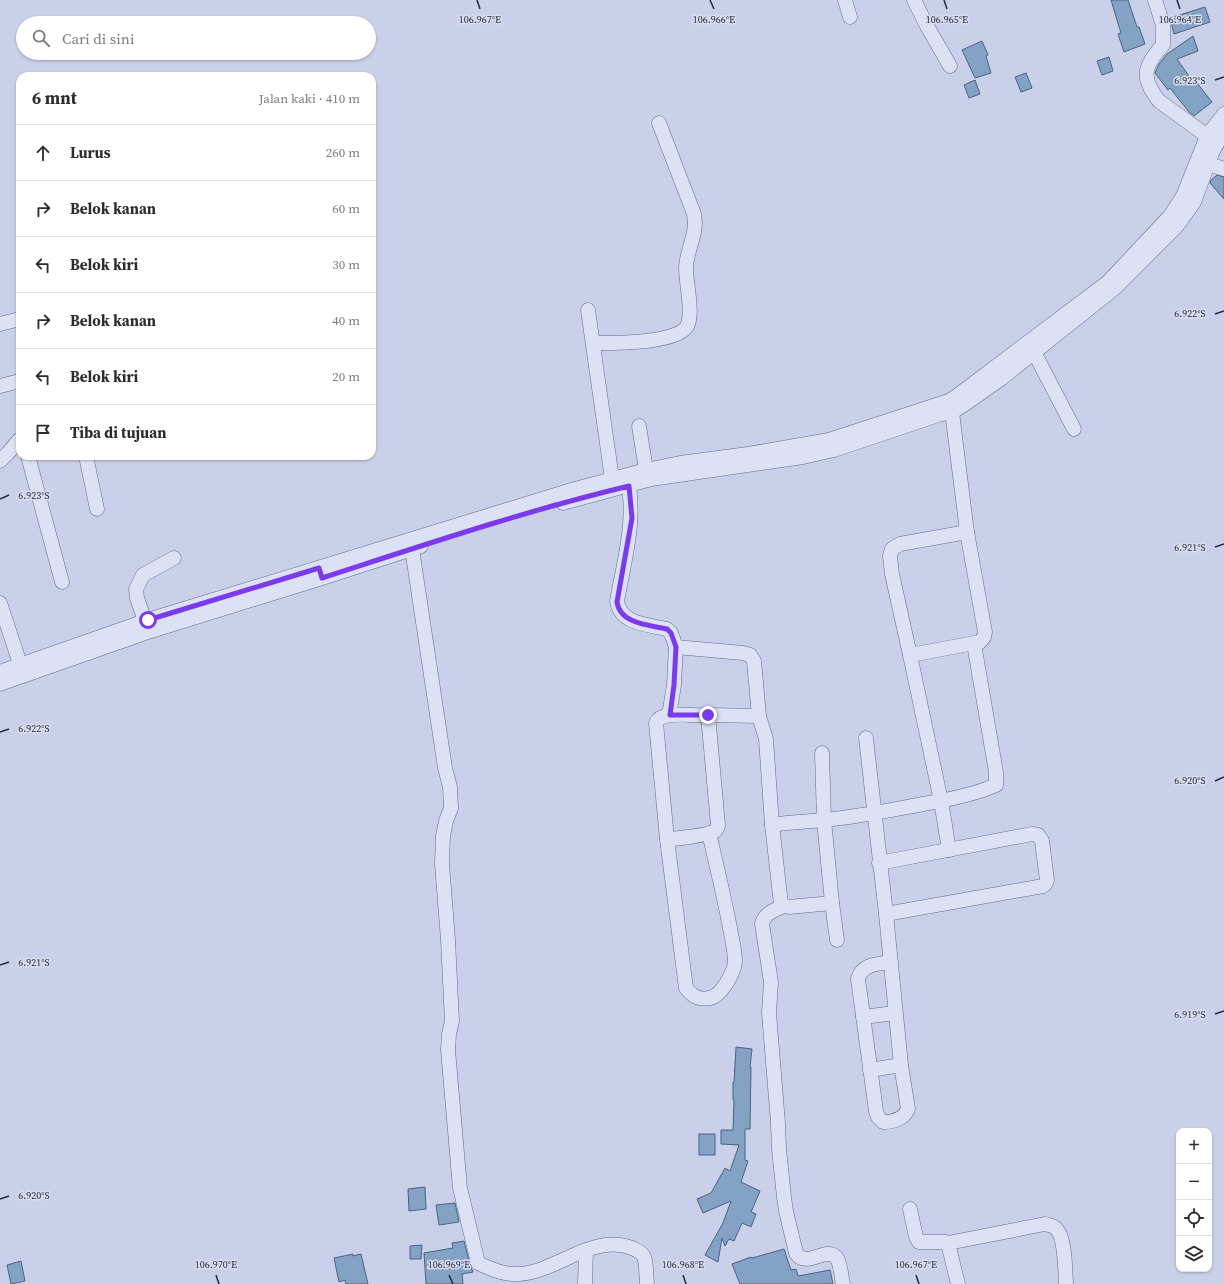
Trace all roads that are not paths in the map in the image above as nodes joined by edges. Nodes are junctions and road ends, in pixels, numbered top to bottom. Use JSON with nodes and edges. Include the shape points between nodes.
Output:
{"nodes":[{"id":1,"x":845,"y":0,"type":"edge"},
{"id":2,"x":914,"y":0,"type":"edge"},
{"id":3,"x":1155,"y":0,"type":"edge"},
{"id":4,"x":850,"y":17,"type":"dead end"},
{"id":5,"x":950,"y":66,"type":"dead end"},
{"id":6,"x":1224,"y":114,"type":"edge"},
{"id":7,"x":659,"y":123,"type":"dead end"},
{"id":8,"x":1216,"y":136,"type":"edge"},
{"id":9,"x":1209,"y":164,"type":"junction"},
{"id":10,"x":1224,"y":170,"type":"edge"},
{"id":11,"x":1191,"y":192,"type":"junction"},
{"id":12,"x":588,"y":310,"type":"dead end"},
{"id":13,"x":16,"y":320,"type":"edge"},
{"id":14,"x":0,"y":324,"type":"edge"},
{"id":15,"x":593,"y":343,"type":"junction"},
{"id":16,"x":1034,"y":352,"type":"junction"},
{"id":17,"x":998,"y":373,"type":"junction"},
{"id":18,"x":16,"y":382,"type":"edge"},
{"id":19,"x":0,"y":386,"type":"edge"},
{"id":20,"x":952,"y":412,"type":"junction"},
{"id":21,"x":639,"y":426,"type":"dead end"},
{"id":22,"x":1074,"y":429,"type":"dead end"},
{"id":23,"x":16,"y":444,"type":"edge"},
{"id":24,"x":29,"y":460,"type":"edge"},
{"id":25,"x":87,"y":460,"type":"edge"},
{"id":26,"x":0,"y":461,"type":"edge"},
{"id":27,"x":646,"y":470,"type":"junction"},
{"id":28,"x":612,"y":479,"type":"junction"},
{"id":29,"x":628,"y":480,"type":"junction"},
{"id":30,"x":97,"y":509,"type":"dead end"},
{"id":31,"x":966,"y":532,"type":"junction"},
{"id":32,"x":412,"y":548,"type":"junction"},
{"id":33,"x":174,"y":558,"type":"dead end"},
{"id":34,"x":320,"y":573,"type":"junction"},
{"id":35,"x":62,"y":582,"type":"dead end"},
{"id":36,"x":0,"y":603,"type":"edge"},
{"id":37,"x":145,"y":621,"type":"junction"},
{"id":38,"x":974,"y":644,"type":"junction"},
{"id":39,"x":676,"y":647,"type":"junction"},
{"id":40,"x":910,"y":655,"type":"junction"},
{"id":41,"x":21,"y":670,"type":"junction"},
{"id":42,"x":0,"y":672,"type":"edge"},
{"id":43,"x":0,"y":684,"type":"edge"},
{"id":44,"x":670,"y":715,"type":"junction"},
{"id":45,"x":708,"y":715,"type":"junction"},
{"id":46,"x":759,"y":716,"type":"junction"},
{"id":47,"x":866,"y":738,"type":"dead end"},
{"id":48,"x":822,"y":753,"type":"dead end"},
{"id":49,"x":941,"y":801,"type":"junction"},
{"id":50,"x":875,"y":813,"type":"junction"},
{"id":51,"x":824,"y":820,"type":"junction"},
{"id":52,"x":772,"y":825,"type":"junction"},
{"id":53,"x":709,"y":833,"type":"junction"},
{"id":54,"x":667,"y":839,"type":"junction"},
{"id":55,"x":949,"y":850,"type":"junction"},
{"id":56,"x":879,"y":863,"type":"junction"},
{"id":57,"x":832,"y":903,"type":"junction"},
{"id":58,"x":784,"y":906,"type":"junction"},
{"id":59,"x":886,"y":914,"type":"junction"},
{"id":60,"x":837,"y":940,"type":"dead end"},
{"id":61,"x":890,"y":962,"type":"junction"},
{"id":62,"x":895,"y":1012,"type":"junction"},
{"id":63,"x":863,"y":1017,"type":"junction"},
{"id":64,"x":901,"y":1065,"type":"junction"},
{"id":65,"x":870,"y":1070,"type":"junction"},
{"id":66,"x":910,"y":1209,"type":"dead end"},
{"id":67,"x":948,"y":1243,"type":"junction"},
{"id":68,"x":586,"y":1250,"type":"junction"},
{"id":69,"x":585,"y":1284,"type":"edge"},
{"id":70,"x":647,"y":1284,"type":"edge"},
{"id":71,"x":843,"y":1284,"type":"edge"},
{"id":72,"x":958,"y":1284,"type":"edge"},
{"id":73,"x":1066,"y":1284,"type":"edge"}],
"edges":[{"from":1,"to":4,"type":"street"},
{"from":2,"to":5,"type":"street"},
{"from":3,"to":8,"type":"street","via":[[1162,25],[1163,45],[1148,65],[1146,76],[1152,93],[1159,101]]},
{"from":6,"to":8,"type":"street"},
{"from":7,"to":15,"type":"street","via":[[696,222],[686,263],[690,315],[688,326],[683,332],[673,336],[638,342]]},
{"from":8,"to":9,"type":"street"},
{"from":8,"to":11,"type":"street"},
{"from":9,"to":10,"type":"street"},
{"from":9,"to":11,"type":"street"},
{"from":11,"to":16,"type":"street","via":[[1177,226],[1115,288]]},
{"from":11,"to":17,"type":"street","via":[[1108,282]]},
{"from":12,"to":15,"type":"street"},
{"from":13,"to":14,"type":"street"},
{"from":15,"to":28,"type":"street"},
{"from":16,"to":17,"type":"street"},
{"from":16,"to":22,"type":"street"},
{"from":17,"to":20,"type":"street"},
{"from":17,"to":27,"type":"street","via":[[949,401],[829,440]]},
{"from":18,"to":19,"type":"street"},
{"from":20,"to":29,"type":"street","via":[[834,450],[803,457],[753,466]]},
{"from":20,"to":31,"type":"street"},
{"from":21,"to":27,"type":"street"},
{"from":23,"to":26,"type":"street"},
{"from":24,"to":35,"type":"street"},
{"from":25,"to":30,"type":"street"},
{"from":27,"to":29,"type":"street"},
{"from":28,"to":29,"type":"street"},
{"from":28,"to":34,"type":"street","via":[[427,534]]},
{"from":29,"to":32,"type":"street","via":[[578,498]]},
{"from":29,"to":39,"type":"street","via":[[632,518],[617,602],[618,609],[632,621],[667,629]]},
{"from":31,"to":38,"type":"street","via":[[985,632],[980,642]]},
{"from":31,"to":40,"type":"street","via":[[900,544],[892,549],[892,574]]},
{"from":32,"to":34,"type":"street"},
{"from":32,"to":68,"type":"street","via":[[450,787],[450,808],[442,836],[452,1021],[448,1050],[460,1188],[476,1255],[478,1263],[496,1271],[517,1275],[550,1267]]},
{"from":33,"to":37,"type":"street","via":[[142,575],[136,588]]},
{"from":34,"to":37,"type":"street"},
{"from":34,"to":41,"type":"street","via":[[151,631]]},
{"from":36,"to":41,"type":"street"},
{"from":37,"to":41,"type":"street"},
{"from":38,"to":40,"type":"street"},
{"from":38,"to":49,"type":"street","via":[[996,772],[996,785]]},
{"from":39,"to":44,"type":"street"},
{"from":39,"to":46,"type":"street","via":[[750,655],[754,661]]},
{"from":40,"to":49,"type":"street"},
{"from":41,"to":42,"type":"street"},
{"from":41,"to":43,"type":"street"},
{"from":44,"to":45,"type":"street"},
{"from":44,"to":54,"type":"street","via":[[660,718],[656,723]]},
{"from":45,"to":46,"type":"street"},
{"from":45,"to":53,"type":"street","via":[[718,826]]},
{"from":46,"to":52,"type":"street","via":[[766,739]]},
{"from":47,"to":50,"type":"street"},
{"from":48,"to":51,"type":"street"},
{"from":49,"to":50,"type":"street"},
{"from":49,"to":55,"type":"street"},
{"from":50,"to":51,"type":"street"},
{"from":50,"to":56,"type":"street"},
{"from":51,"to":52,"type":"street"},
{"from":51,"to":57,"type":"street"},
{"from":52,"to":58,"type":"street","via":[[780,898]]},
{"from":53,"to":54,"type":"street"},
{"from":53,"to":54,"type":"street","via":[[721,882],[735,962],[726,983],[711,998],[697,998],[686,988]]},
{"from":55,"to":56,"type":"street"},
{"from":55,"to":59,"type":"street","via":[[1038,835],[1042,841],[1046,883],[1043,886]]},
{"from":56,"to":59,"type":"street"},
{"from":57,"to":58,"type":"street","via":[[789,908]]},
{"from":57,"to":60,"type":"street"},
{"from":58,"to":71,"type":"street","via":[[773,910],[763,919],[762,924],[771,982],[769,1013],[786,1211],[798,1256],[804,1259],[831,1254],[836,1256]]},
{"from":59,"to":61,"type":"street"},
{"from":61,"to":62,"type":"street"},
{"from":61,"to":63,"type":"street","via":[[867,967],[860,972],[858,979]]},
{"from":62,"to":63,"type":"street"},
{"from":62,"to":64,"type":"street"},
{"from":63,"to":65,"type":"street"},
{"from":64,"to":65,"type":"street"},
{"from":64,"to":65,"type":"street","via":[[908,1109],[902,1118],[887,1122],[882,1122],[877,1115]]},
{"from":66,"to":67,"type":"street","via":[[919,1242]]},
{"from":67,"to":72,"type":"street"},
{"from":67,"to":73,"type":"street","via":[[1045,1224],[1054,1226],[1062,1240]]},
{"from":68,"to":69,"type":"street"},
{"from":68,"to":70,"type":"street","via":[[616,1245],[638,1251],[645,1261]]}]}
